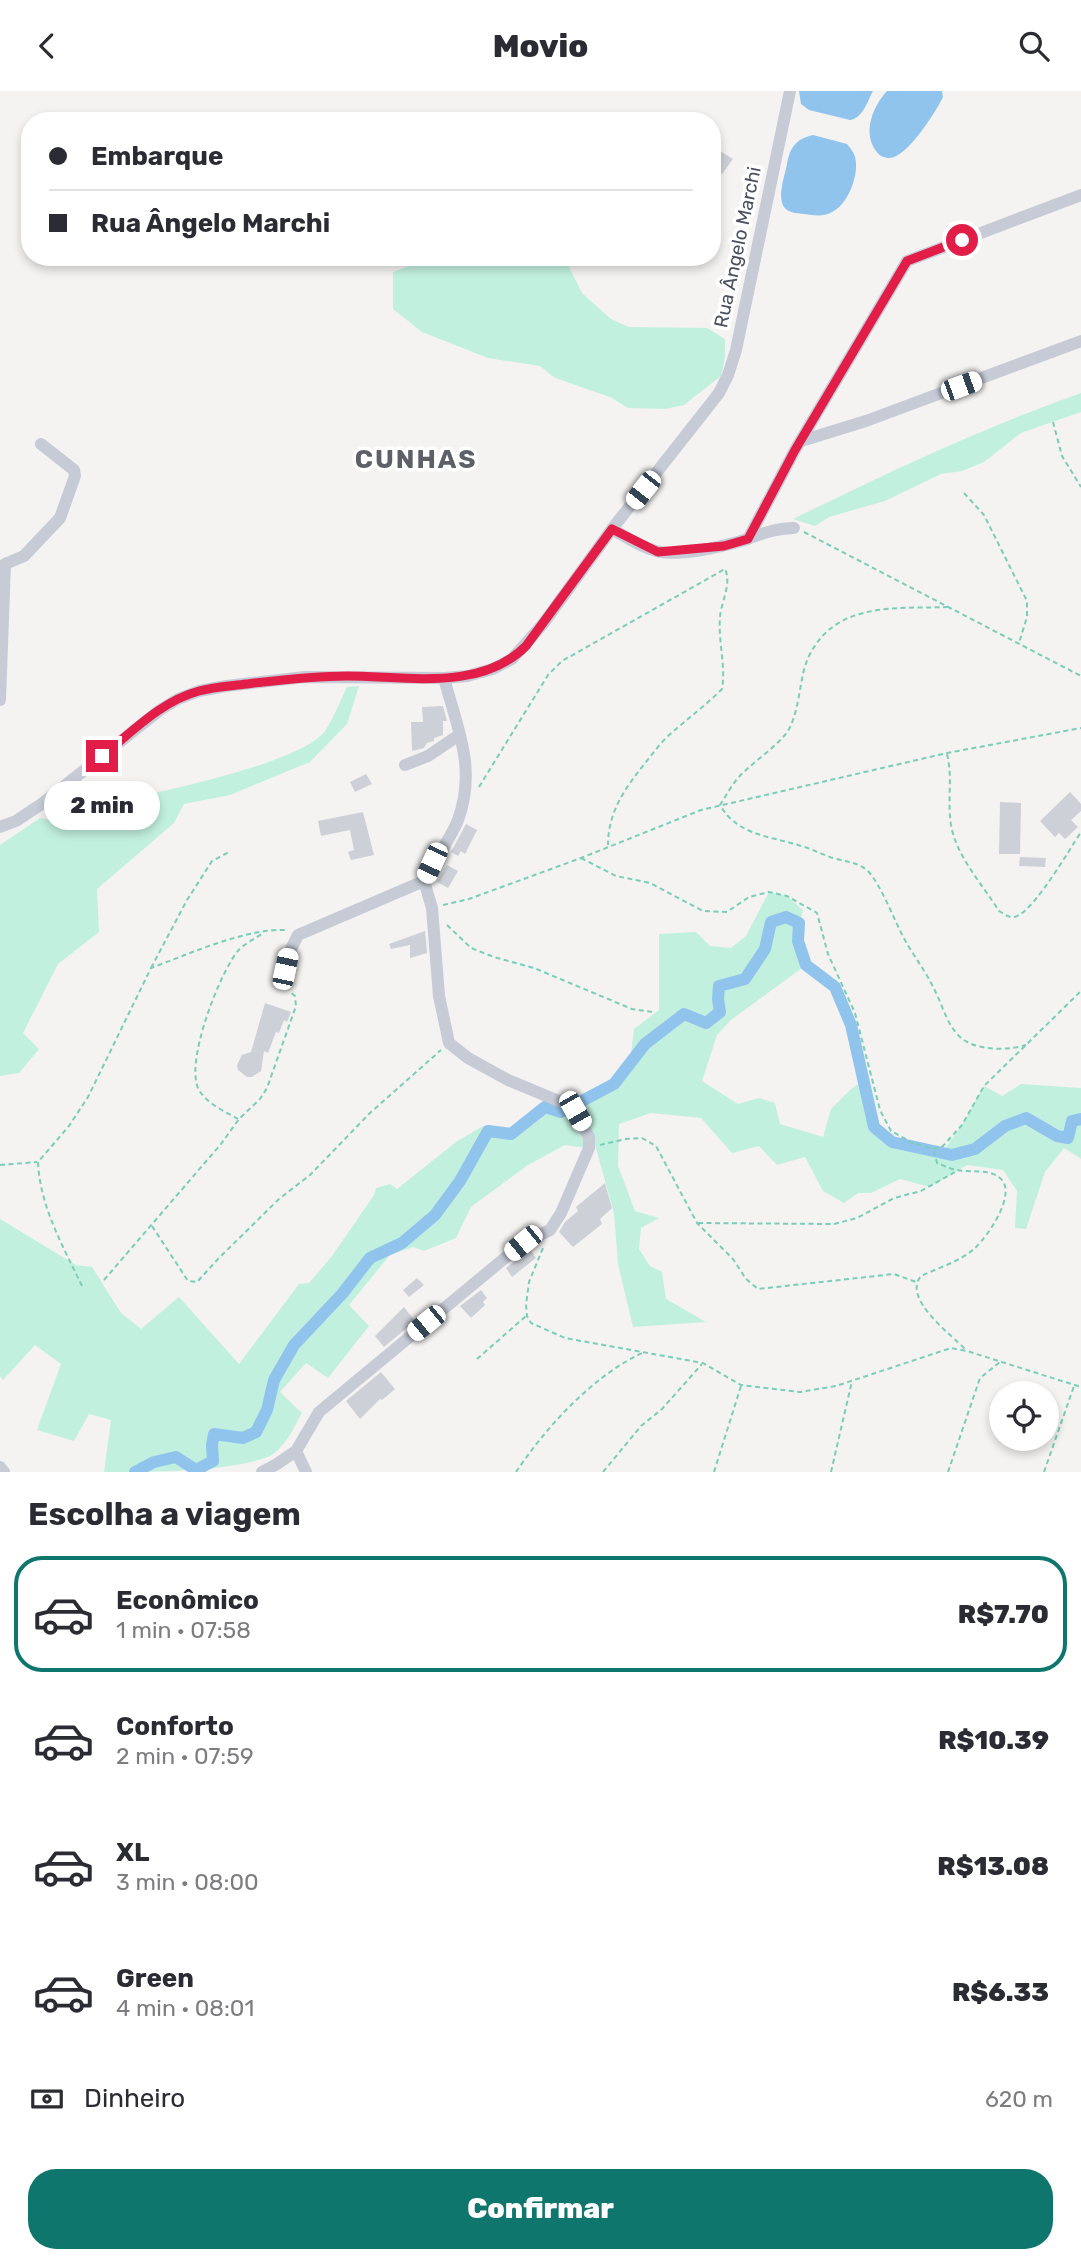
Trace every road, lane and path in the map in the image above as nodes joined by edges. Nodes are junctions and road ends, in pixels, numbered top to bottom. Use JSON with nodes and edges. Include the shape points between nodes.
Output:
{"nodes":[{"id":1,"x":790,"y":91,"type":"edge"},
{"id":2,"x":1081,"y":195,"type":"edge"},
{"id":3,"x":1081,"y":341,"type":"edge"},
{"id":4,"x":1053,"y":422,"type":"dead end"},
{"id":5,"x":801,"y":441,"type":"junction"},
{"id":6,"x":41,"y":444,"type":"dead end"},
{"id":7,"x":1081,"y":487,"type":"edge"},
{"id":8,"x":964,"y":493,"type":"dead end"},
{"id":9,"x":794,"y":528,"type":"joint"},
{"id":10,"x":612,"y":529,"type":"junction"},
{"id":11,"x":748,"y":539,"type":"junction"},
{"id":12,"x":3,"y":564,"type":"edge"},
{"id":13,"x":948,"y":607,"type":"junction"},
{"id":14,"x":1018,"y":643,"type":"junction"},
{"id":15,"x":1081,"y":676,"type":"edge"},
{"id":16,"x":444,"y":678,"type":"junction"},
{"id":17,"x":0,"y":700,"type":"edge"},
{"id":18,"x":1081,"y":728,"type":"edge"},
{"id":19,"x":459,"y":735,"type":"junction"},
{"id":20,"x":947,"y":753,"type":"junction"},
{"id":21,"x":405,"y":765,"type":"dead end"},
{"id":22,"x":479,"y":786,"type":"dead end"},
{"id":23,"x":720,"y":805,"type":"junction"},
{"id":24,"x":0,"y":827,"type":"edge"},
{"id":25,"x":1081,"y":832,"type":"edge"},
{"id":26,"x":608,"y":846,"type":"junction"},
{"id":27,"x":229,"y":852,"type":"dead end"},
{"id":28,"x":581,"y":858,"type":"junction"},
{"id":29,"x":424,"y":881,"type":"junction"},
{"id":30,"x":432,"y":908,"type":"junction"},
{"id":31,"x":264,"y":933,"type":"junction"},
{"id":32,"x":298,"y":935,"type":"junction"},
{"id":33,"x":151,"y":968,"type":"junction"},
{"id":34,"x":282,"y":984,"type":"joint"},
{"id":35,"x":1081,"y":991,"type":"edge"},
{"id":36,"x":653,"y":1012,"type":"dead end"},
{"id":37,"x":449,"y":1043,"type":"junction"},
{"id":38,"x":1026,"y":1045,"type":"junction"},
{"id":39,"x":239,"y":1119,"type":"junction"},
{"id":40,"x":589,"y":1148,"type":"junction"},
{"id":41,"x":934,"y":1151,"type":"junction"},
{"id":42,"x":38,"y":1162,"type":"junction"},
{"id":43,"x":0,"y":1165,"type":"edge"},
{"id":44,"x":958,"y":1170,"type":"junction"},
{"id":45,"x":697,"y":1223,"type":"junction"},
{"id":46,"x":152,"y":1226,"type":"junction"},
{"id":47,"x":550,"y":1230,"type":"junction"},
{"id":48,"x":104,"y":1280,"type":"dead end"},
{"id":49,"x":916,"y":1282,"type":"junction"},
{"id":50,"x":82,"y":1286,"type":"dead end"},
{"id":51,"x":527,"y":1316,"type":"junction"},
{"id":52,"x":967,"y":1351,"type":"junction"},
{"id":53,"x":643,"y":1353,"type":"junction"},
{"id":54,"x":477,"y":1359,"type":"dead end"},
{"id":55,"x":1000,"y":1361,"type":"junction"},
{"id":56,"x":703,"y":1363,"type":"junction"},
{"id":57,"x":852,"y":1381,"type":"junction"},
{"id":58,"x":741,"y":1385,"type":"junction"},
{"id":59,"x":1075,"y":1385,"type":"junction"},
{"id":60,"x":1081,"y":1387,"type":"edge"},
{"id":61,"x":296,"y":1451,"type":"junction"},
{"id":62,"x":0,"y":1467,"type":"edge"},
{"id":63,"x":4,"y":1472,"type":"edge"},
{"id":64,"x":262,"y":1472,"type":"edge"},
{"id":65,"x":306,"y":1472,"type":"edge"},
{"id":66,"x":516,"y":1472,"type":"edge"},
{"id":67,"x":603,"y":1472,"type":"edge"},
{"id":68,"x":714,"y":1472,"type":"edge"},
{"id":69,"x":831,"y":1472,"type":"edge"},
{"id":70,"x":948,"y":1472,"type":"edge"},
{"id":71,"x":1044,"y":1472,"type":"edge"}],
"edges":[{"from":1,"to":10,"type":"street","name":"Rua Ângelo Marchi","via":[[728,375],[719,393]]},
{"from":2,"to":5,"type":"street","via":[[907,261]]},
{"from":3,"to":5,"type":"street"},
{"from":4,"to":7,"type":"path","via":[[1062,456]]},
{"from":5,"to":11,"type":"street"},
{"from":6,"to":12,"type":"street","via":[[74,470],[75,476],[60,518],[24,556]]},
{"from":8,"to":14,"type":"path","via":[[984,515],[1027,601]]},
{"from":9,"to":11,"type":"street"},
{"from":9,"to":13,"type":"path"},
{"from":10,"to":11,"type":"street","via":[[658,552]]},
{"from":10,"to":16,"type":"street","name":"Rua Ângelo Marchi","via":[[512,659],[494,669]]},
{"from":12,"to":17,"type":"street"},
{"from":13,"to":14,"type":"path"},
{"from":13,"to":23,"type":"path","via":[[866,611],[843,619],[821,638],[808,658],[788,731],[737,779]]},
{"from":14,"to":15,"type":"path"},
{"from":16,"to":19,"type":"street"},
{"from":16,"to":24,"type":"street","name":"Rua Ângelo Marchi","via":[[305,677],[199,691],[160,710],[43,803]]},
{"from":18,"to":20,"type":"path"},
{"from":19,"to":21,"type":"street"},
{"from":19,"to":29,"type":"street","via":[[467,775],[458,820]]},
{"from":20,"to":23,"type":"path"},
{"from":20,"to":25,"type":"path","via":[[956,843],[999,911],[1009,917],[1017,917],[1030,906]]},
{"from":22,"to":26,"type":"path","via":[[548,675],[562,661],[725,569],[729,577],[720,615],[722,689],[665,739],[629,783],[613,813]]},
{"from":23,"to":26,"type":"path"},
{"from":23,"to":38,"type":"path","via":[[726,816],[752,833],[858,864],[869,873],[960,1037],[996,1048]]},
{"from":26,"to":28,"type":"path"},
{"from":27,"to":33,"type":"path","via":[[212,862]]},
{"from":28,"to":30,"type":"path"},
{"from":28,"to":41,"type":"path","via":[[616,876],[650,883],[704,912],[727,912],[749,897],[769,892],[787,896],[817,913],[828,954],[855,1013],[880,1110],[891,1131]]},
{"from":29,"to":30,"type":"street"},
{"from":29,"to":32,"type":"street"},
{"from":30,"to":36,"type":"path","via":[[471,948],[534,968],[632,1009]]},
{"from":30,"to":37,"type":"street","via":[[439,996]]},
{"from":31,"to":32,"type":"path","via":[[286,930]]},
{"from":31,"to":33,"type":"path"},
{"from":31,"to":39,"type":"path","via":[[238,950],[218,984],[195,1067],[199,1090]]},
{"from":32,"to":34,"type":"street"},
{"from":33,"to":42,"type":"path","via":[[88,1097]]},
{"from":34,"to":39,"type":"path","via":[[295,996],[296,1006],[267,1088]]},
{"from":35,"to":38,"type":"path"},
{"from":37,"to":40,"type":"street","via":[[508,1080],[569,1106],[589,1137]]},
{"from":37,"to":46,"type":"path","via":[[279,1199],[197,1282],[188,1281]]},
{"from":38,"to":41,"type":"path","via":[[984,1086],[962,1125]]},
{"from":39,"to":46,"type":"path"},
{"from":40,"to":45,"type":"path","via":[[634,1138],[656,1146]]},
{"from":40,"to":47,"type":"street"},
{"from":41,"to":44,"type":"path","via":[[937,1163]]},
{"from":42,"to":43,"type":"path"},
{"from":42,"to":50,"type":"path","via":[[47,1213]]},
{"from":44,"to":45,"type":"path","via":[[921,1191],[834,1224]]},
{"from":44,"to":49,"type":"path","via":[[988,1172],[1001,1178],[1007,1188],[1006,1201],[974,1250]]},
{"from":45,"to":49,"type":"path","via":[[758,1289],[894,1274]]},
{"from":46,"to":48,"type":"path"},
{"from":47,"to":51,"type":"path","via":[[529,1282]]},
{"from":47,"to":61,"type":"street","via":[[523,1243],[319,1412]]},
{"from":49,"to":52,"type":"path","via":[[921,1305]]},
{"from":51,"to":53,"type":"path","via":[[531,1323],[565,1338]]},
{"from":51,"to":54,"type":"path"},
{"from":52,"to":55,"type":"path"},
{"from":52,"to":57,"type":"path","via":[[951,1348]]},
{"from":53,"to":56,"type":"path"},
{"from":53,"to":66,"type":"path","via":[[622,1363],[580,1399],[539,1439]]},
{"from":55,"to":59,"type":"path"},
{"from":55,"to":70,"type":"path","via":[[980,1378]]},
{"from":56,"to":58,"type":"path"},
{"from":56,"to":67,"type":"path"},
{"from":57,"to":58,"type":"path","via":[[800,1392]]},
{"from":57,"to":69,"type":"path"},
{"from":58,"to":68,"type":"path"},
{"from":59,"to":60,"type":"path"},
{"from":59,"to":71,"type":"path"},
{"from":61,"to":64,"type":"street"},
{"from":61,"to":65,"type":"street"},
{"from":62,"to":63,"type":"street"}]}
